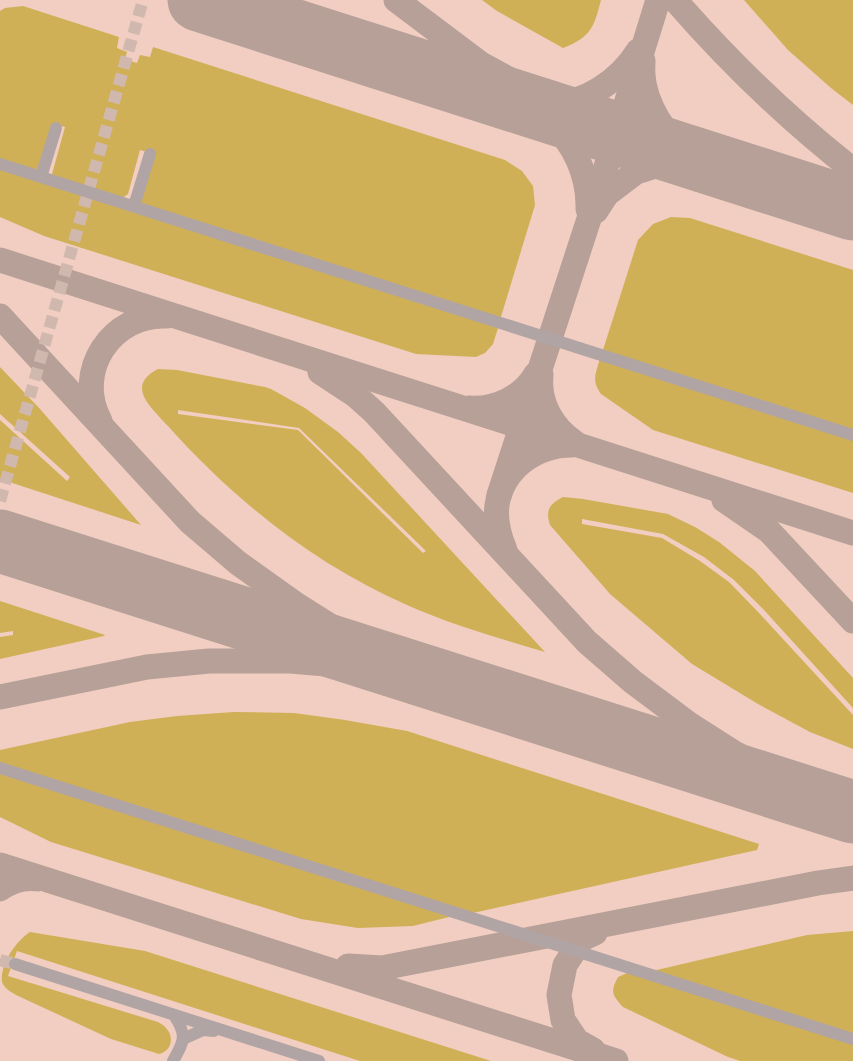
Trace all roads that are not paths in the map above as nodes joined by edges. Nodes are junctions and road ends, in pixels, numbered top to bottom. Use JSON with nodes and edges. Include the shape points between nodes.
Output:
{"nodes":[{"id":1,"x":56,"y":128,"type":"dead end"},
{"id":2,"x":150,"y":154,"type":"dead end"},
{"id":3,"x":0,"y":164,"type":"edge"},
{"id":4,"x":40,"y":177,"type":"junction"},
{"id":5,"x":134,"y":206,"type":"junction"},
{"id":6,"x":853,"y":435,"type":"edge"},
{"id":7,"x":0,"y":768,"type":"edge"},
{"id":8,"x":15,"y":964,"type":"tunnel mouth"},
{"id":9,"x":174,"y":1015,"type":"junction"},
{"id":10,"x":225,"y":1031,"type":"junction"},
{"id":11,"x":183,"y":1039,"type":"junction"},
{"id":12,"x":853,"y":1039,"type":"edge"},
{"id":13,"x":173,"y":1061,"type":"edge"},
{"id":14,"x":319,"y":1061,"type":"edge"}],
"edges":[{"from":1,"to":4,"type":"lane"},
{"from":2,"to":5,"type":"lane"},
{"from":3,"to":4,"type":"lane"},
{"from":4,"to":5,"type":"lane"},
{"from":5,"to":6,"type":"lane"},
{"from":7,"to":12,"type":"lane"},
{"from":8,"to":9,"type":"lane"},
{"from":9,"to":10,"type":"lane"},
{"from":9,"to":11,"type":"lane","via":[[183,1031]]},
{"from":10,"to":11,"type":"lane","via":[[203,1030]]},
{"from":10,"to":14,"type":"lane"},
{"from":11,"to":13,"type":"lane"}]}
